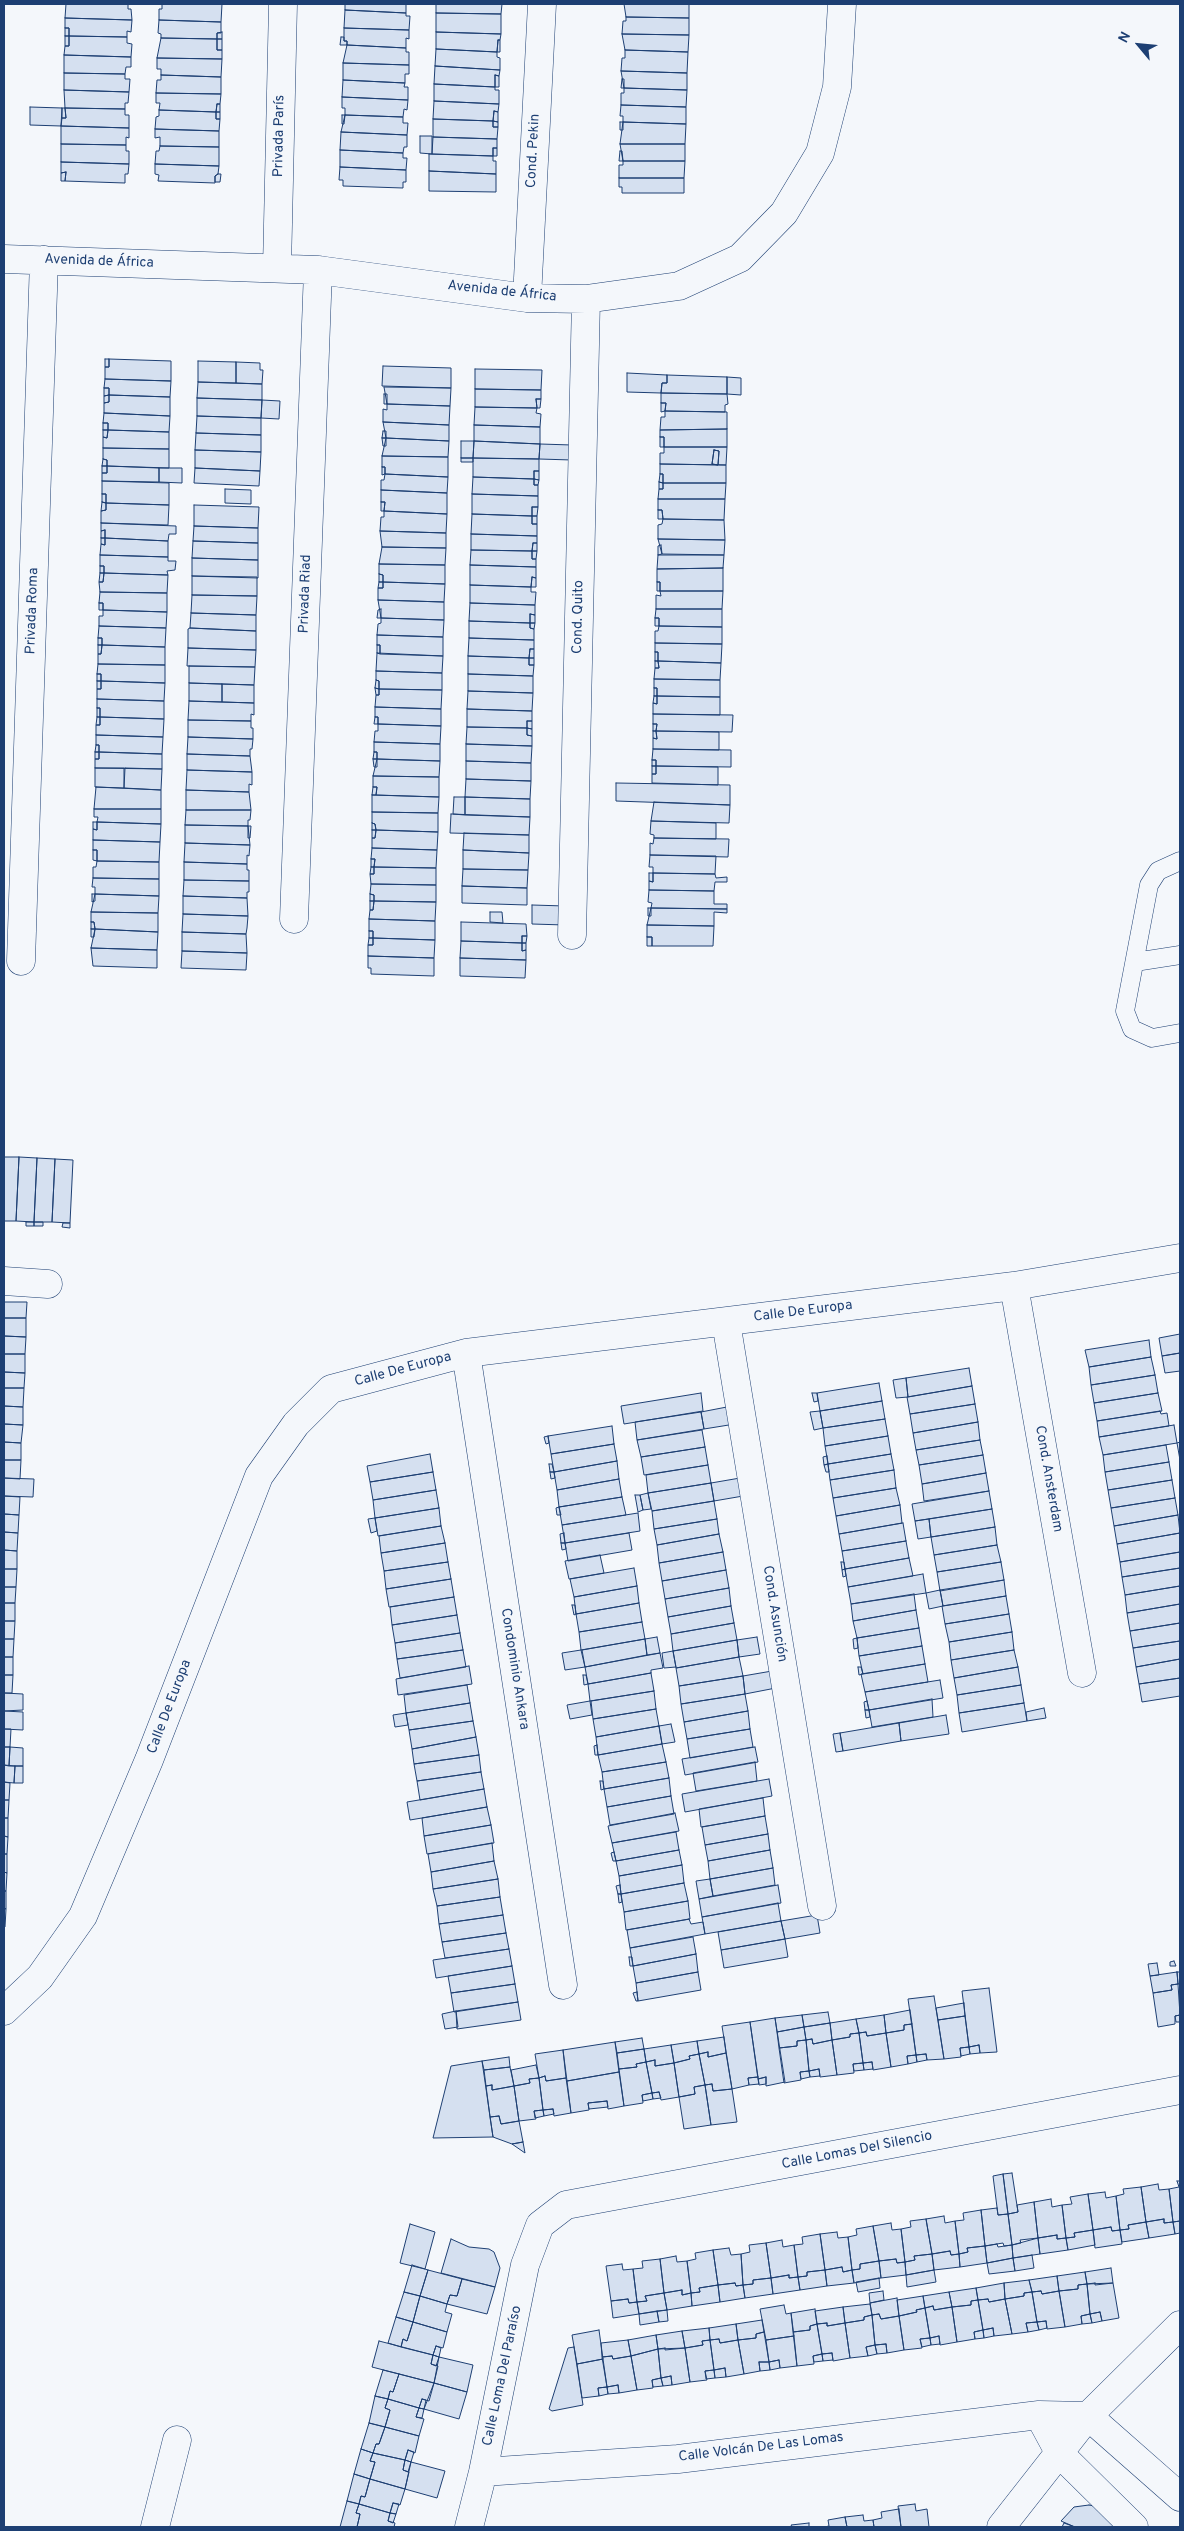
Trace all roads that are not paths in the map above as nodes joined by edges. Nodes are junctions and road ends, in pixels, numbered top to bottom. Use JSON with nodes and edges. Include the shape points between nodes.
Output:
{"nodes":[{"id":1,"x":283,"y":4,"type":"edge"},
{"id":2,"x":542,"y":4,"type":"edge"},
{"id":3,"x":842,"y":4,"type":"edge"},
{"id":4,"x":4,"y":259,"type":"edge"},
{"id":5,"x":44,"y":260,"type":"junction"},
{"id":6,"x":277,"y":268,"type":"junction"},
{"id":7,"x":318,"y":270,"type":"junction"},
{"id":8,"x":526,"y":298,"type":"junction"},
{"id":9,"x":586,"y":299,"type":"junction"},
{"id":10,"x":1180,"y":861,"type":"edge"},
{"id":11,"x":294,"y":919,"type":"dead end"},
{"id":12,"x":572,"y":935,"type":"dead end"},
{"id":13,"x":1180,"y":955,"type":"edge"},
{"id":14,"x":21,"y":961,"type":"dead end"},
{"id":15,"x":1135,"y":962,"type":"junction"},
{"id":16,"x":1180,"y":1033,"type":"edge"},
{"id":17,"x":1180,"y":1258,"type":"edge"},
{"id":18,"x":4,"y":1281,"type":"edge"},
{"id":19,"x":48,"y":1284,"type":"dead end"},
{"id":20,"x":1014,"y":1286,"type":"junction"},
{"id":21,"x":726,"y":1322,"type":"junction"},
{"id":22,"x":466,"y":1353,"type":"junction"},
{"id":23,"x":1082,"y":1673,"type":"dead end"},
{"id":24,"x":822,"y":1906,"type":"dead end"},
{"id":25,"x":563,"y":1985,"type":"dead end"},
{"id":26,"x":4,"y":2011,"type":"edge"},
{"id":27,"x":1180,"y":2090,"type":"edge"},
{"id":28,"x":540,"y":2225,"type":"joint"},
{"id":29,"x":1180,"y":2325,"type":"edge"},
{"id":30,"x":1039,"y":2415,"type":"junction"},
{"id":31,"x":1088,"y":2416,"type":"junction"},
{"id":32,"x":177,"y":2440,"type":"dead end"},
{"id":33,"x":1060,"y":2454,"type":"junction"},
{"id":34,"x":483,"y":2472,"type":"junction"},
{"id":35,"x":1180,"y":2497,"type":"edge"},
{"id":36,"x":155,"y":2527,"type":"edge"},
{"id":37,"x":469,"y":2527,"type":"edge"},
{"id":38,"x":1001,"y":2527,"type":"edge"},
{"id":39,"x":1134,"y":2527,"type":"edge"}],
"edges":[{"from":1,"to":6,"type":"street","name":"Privada París"},
{"from":2,"to":8,"type":"street","name":"Cond. Pekin"},
{"from":3,"to":9,"type":"street","name":"Avenida de África","via":[[837,87],[820,153],[784,213],[740,258],[679,286]]},
{"from":4,"to":5,"type":"street","name":"Avenida de África"},
{"from":5,"to":6,"type":"street","name":"Avenida de África"},
{"from":5,"to":14,"type":"street","name":"Privada Roma"},
{"from":6,"to":7,"type":"street","name":"Avenida de África"},
{"from":7,"to":8,"type":"street","name":"Avenida de África"},
{"from":7,"to":11,"type":"street","name":"Privada Riad"},
{"from":8,"to":9,"type":"street","name":"Avenida de África"},
{"from":9,"to":12,"type":"street","name":"Cond. Quito"},
{"from":10,"to":15,"type":"lane","via":[[1158,871],[1150,885]]},
{"from":13,"to":15,"type":"lane"},
{"from":15,"to":16,"type":"lane","via":[[1126,1011],[1132,1029],[1152,1038]]},
{"from":17,"to":20,"type":"street","name":"Calle De Europa"},
{"from":18,"to":19,"type":"street"},
{"from":20,"to":21,"type":"street","name":"Calle De Europa"},
{"from":20,"to":23,"type":"street","name":"Cond. Ansterdam"},
{"from":21,"to":22,"type":"street","name":"Calle De Europa"},
{"from":21,"to":24,"type":"street","name":"Cond. Asunción"},
{"from":22,"to":25,"type":"street","name":"Condominio Ankara"},
{"from":22,"to":26,"type":"street","name":"Calle De Europa","via":[[331,1389],[296,1424],[259,1476],[149,1760],[83,1916],[40,1978]]},
{"from":27,"to":28,"type":"street","name":"Calle Lomas Del Silencio","via":[[566,2205]]},
{"from":28,"to":34,"type":"street","name":"Calle Loma Del Paraíso","via":[[525,2265]]},
{"from":29,"to":31,"type":"street"},
{"from":30,"to":31,"type":"street","name":"Calle Volcán De Las Lomas"},
{"from":30,"to":33,"type":"street"},
{"from":30,"to":34,"type":"street","name":"Calle Volcán De Las Lomas","via":[[678,2459]]},
{"from":31,"to":33,"type":"street"},
{"from":31,"to":35,"type":"street"},
{"from":32,"to":36,"type":"street"},
{"from":33,"to":38,"type":"street"},
{"from":33,"to":39,"type":"street"},
{"from":34,"to":37,"type":"street","name":"Calle Loma Del Paraíso"}]}
